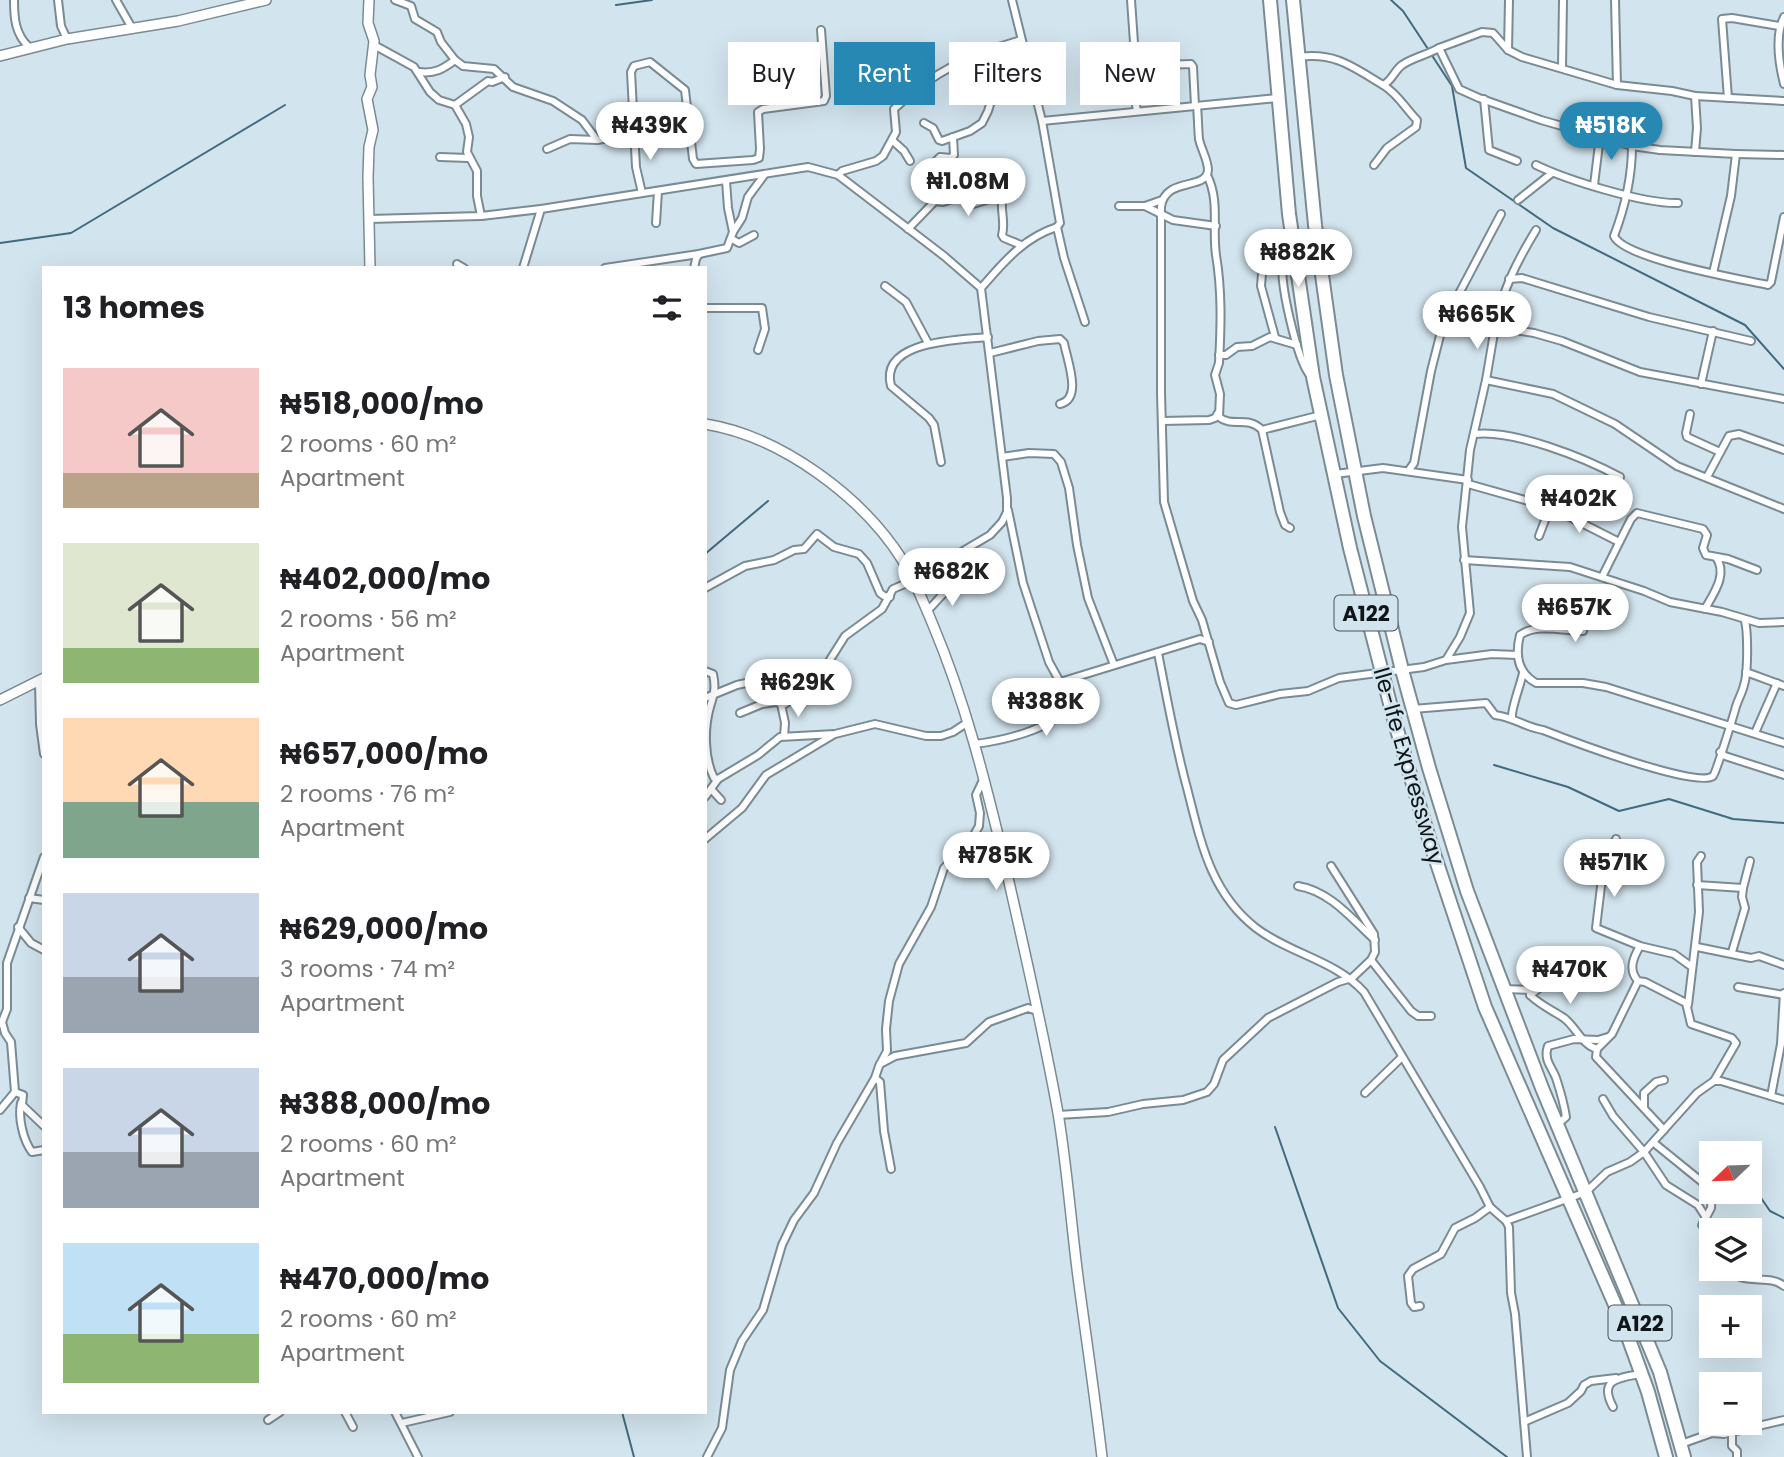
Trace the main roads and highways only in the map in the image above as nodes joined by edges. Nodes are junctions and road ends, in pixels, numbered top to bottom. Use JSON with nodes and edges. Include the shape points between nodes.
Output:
{"nodes":[{"id":1,"x":1270,"y":0,"type":"edge"},
{"id":2,"x":1293,"y":0,"type":"edge"},
{"id":3,"x":1279,"y":103,"type":"junction"},
{"id":4,"x":1303,"y":106,"type":"junction"},
{"id":5,"x":1308,"y":153,"type":"junction"},
{"id":6,"x":1284,"y":154,"type":"junction"},
{"id":7,"x":1542,"y":1088,"type":"junction"},
{"id":8,"x":1525,"y":1097,"type":"junction"},
{"id":9,"x":1660,"y":1372,"type":"junction"},
{"id":10,"x":1643,"y":1376,"type":"junction"},
{"id":11,"x":1682,"y":1451,"type":"edge"},
{"id":12,"x":1667,"y":1457,"type":"edge"}],
"edges":[{"from":1,"to":3,"type":"highway","name":"Ile-Ife Expressway","number":"A122"},
{"from":2,"to":4,"type":"highway","name":"Ile-Ife Expressway","number":"A122"},
{"from":3,"to":4,"type":"highway"},
{"from":3,"to":6,"type":"highway","name":"Ile-Ife Expressway","number":"A122"},
{"from":4,"to":5,"type":"highway","name":"Ile-Ife Expressway","number":"A122"},
{"from":5,"to":6,"type":"highway"},
{"from":5,"to":7,"type":"highway","name":"Ile-Ife Expressway","number":"A122","via":[[1327,321],[1354,470],[1402,670],[1450,840]]},
{"from":6,"to":8,"type":"highway","name":"Ile-Ife Expressway","number":"A122","via":[[1313,377],[1382,672],[1477,985]]},
{"from":7,"to":8,"type":"highway"},
{"from":7,"to":9,"type":"highway","name":"Ile-Ife Expressway","number":"A122"},
{"from":8,"to":10,"type":"highway","name":"Ile-Ife Expressway","number":"A122"},
{"from":9,"to":10,"type":"highway"},
{"from":9,"to":11,"type":"highway","name":"Ile-Ife Expressway","number":"A122"},
{"from":10,"to":12,"type":"highway","name":"Ile-Ife Expressway","number":"A122"}]}
